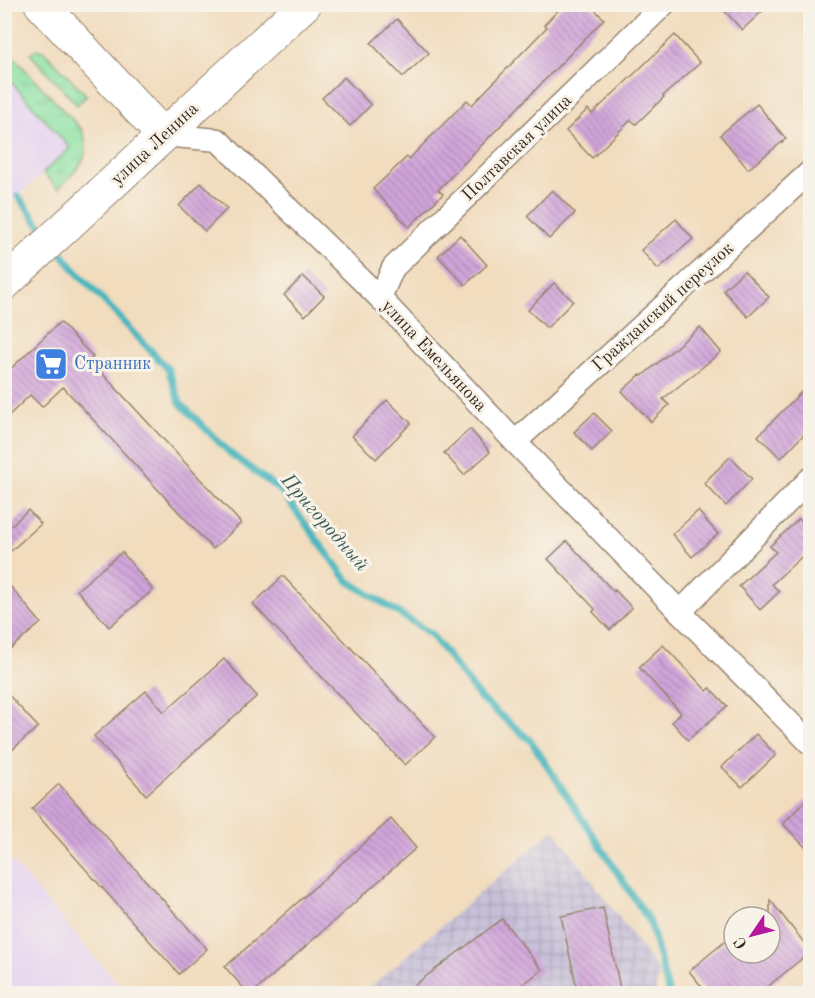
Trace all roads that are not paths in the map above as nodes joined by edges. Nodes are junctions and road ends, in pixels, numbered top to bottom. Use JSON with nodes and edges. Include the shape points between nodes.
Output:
{"nodes":[{"id":1,"x":41,"y":4,"type":"edge"},
{"id":2,"x":305,"y":4,"type":"edge"},
{"id":3,"x":664,"y":4,"type":"edge"},
{"id":4,"x":163,"y":135,"type":"junction"},
{"id":5,"x":810,"y":172,"type":"edge"},
{"id":6,"x":4,"y":284,"type":"edge"},
{"id":7,"x":380,"y":298,"type":"junction"},
{"id":8,"x":515,"y":442,"type":"junction"},
{"id":9,"x":810,"y":479,"type":"edge"},
{"id":10,"x":680,"y":612,"type":"junction"},
{"id":11,"x":810,"y":743,"type":"edge"}],
"edges":[{"from":1,"to":4,"type":"main road"},
{"from":2,"to":4,"type":"main road","name":"улица Ленина"},
{"from":3,"to":7,"type":"street","name":"Полтавская улица","via":[[393,268]]},
{"from":4,"to":6,"type":"main road","name":"улица Ленина"},
{"from":4,"to":7,"type":"street","name":"улица Емельянова","via":[[218,140]]},
{"from":5,"to":8,"type":"street","name":"Гражданский переулок"},
{"from":7,"to":8,"type":"street","name":"улица Емельянова"},
{"from":8,"to":10,"type":"street","name":"улица Емельянова"},
{"from":9,"to":10,"type":"street"},
{"from":10,"to":11,"type":"street","name":"улица Емельянова"}]}
